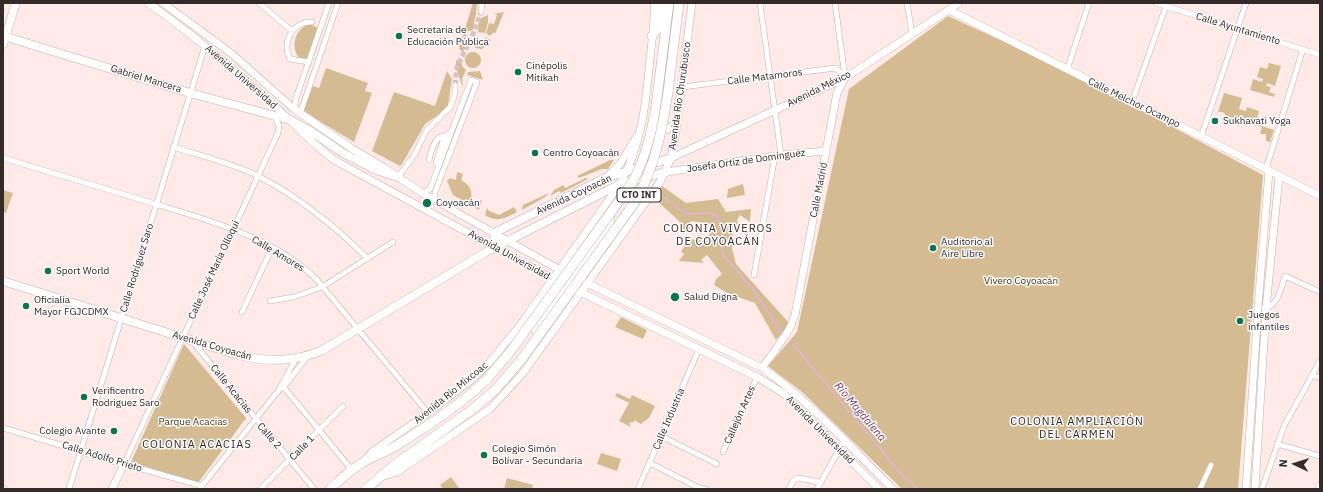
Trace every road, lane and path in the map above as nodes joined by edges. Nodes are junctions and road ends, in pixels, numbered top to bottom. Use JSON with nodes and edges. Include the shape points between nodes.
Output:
{"nodes":[{"id":1,"x":16,"y":3,"type":"edge"},
{"id":2,"x":148,"y":3,"type":"edge"},
{"id":3,"x":163,"y":3,"type":"edge"},
{"id":4,"x":259,"y":3,"type":"edge"},
{"id":5,"x":329,"y":3,"type":"edge"},
{"id":6,"x":338,"y":3,"type":"edge"},
{"id":7,"x":482,"y":3,"type":"edge"},
{"id":8,"x":654,"y":3,"type":"edge"},
{"id":9,"x":662,"y":3,"type":"edge"},
{"id":10,"x":669,"y":3,"type":"edge"},
{"id":11,"x":680,"y":3,"type":"edge"},
{"id":12,"x":692,"y":3,"type":"edge"},
{"id":13,"x":760,"y":3,"type":"edge"},
{"id":14,"x":834,"y":3,"type":"edge"},
{"id":15,"x":907,"y":3,"type":"edge"},
{"id":16,"x":959,"y":3,"type":"edge"},
{"id":17,"x":1089,"y":3,"type":"edge"},
{"id":18,"x":1156,"y":3,"type":"edge"},
{"id":19,"x":1246,"y":3,"type":"edge"},
{"id":20,"x":1167,"y":5,"type":"edge"},
{"id":21,"x":949,"y":10,"type":"junction"},
{"id":22,"x":481,"y":12,"type":"tunnel mouth"},
{"id":23,"x":312,"y":22,"type":"dead end"},
{"id":24,"x":1237,"y":29,"type":"junction"},
{"id":25,"x":292,"y":31,"type":"junction"},
{"id":26,"x":912,"y":34,"type":"junction"},
{"id":27,"x":652,"y":36,"type":"junction"},
{"id":28,"x":4,"y":39,"type":"edge"},
{"id":29,"x":205,"y":46,"type":"junction"},
{"id":30,"x":1303,"y":50,"type":"junction"},
{"id":31,"x":1320,"y":55,"type":"edge"},
{"id":32,"x":309,"y":62,"type":"junction"},
{"id":33,"x":1067,"y":70,"type":"junction"},
{"id":34,"x":771,"y":76,"type":"junction"},
{"id":35,"x":845,"y":78,"type":"junction"},
{"id":36,"x":455,"y":85,"type":"tunnel mouth"},
{"id":37,"x":682,"y":87,"type":"junction"},
{"id":38,"x":663,"y":91,"type":"junction"},
{"id":39,"x":190,"y":93,"type":"junction"},
{"id":40,"x":1132,"y":102,"type":"junction"},
{"id":41,"x":297,"y":111,"type":"junction"},
{"id":42,"x":776,"y":111,"type":"junction"},
{"id":43,"x":276,"y":112,"type":"junction"},
{"id":44,"x":290,"y":120,"type":"junction"},
{"id":45,"x":677,"y":121,"type":"junction"},
{"id":46,"x":643,"y":125,"type":"junction"},
{"id":47,"x":450,"y":134,"type":"junction"},
{"id":48,"x":1202,"y":137,"type":"junction"},
{"id":49,"x":174,"y":147,"type":"junction"},
{"id":50,"x":826,"y":151,"type":"junction"},
{"id":51,"x":778,"y":155,"type":"junction"},
{"id":52,"x":3,"y":158,"type":"edge"},
{"id":53,"x":671,"y":158,"type":"junction"},
{"id":54,"x":429,"y":160,"type":"dead end"},
{"id":55,"x":441,"y":164,"type":"junction"},
{"id":56,"x":1268,"y":170,"type":"junction"},
{"id":57,"x":627,"y":171,"type":"junction"},
{"id":58,"x":666,"y":172,"type":"junction"},
{"id":59,"x":257,"y":176,"type":"junction"},
{"id":60,"x":398,"y":177,"type":"junction"},
{"id":61,"x":1278,"y":177,"type":"junction"},
{"id":62,"x":605,"y":178,"type":"junction"},
{"id":63,"x":620,"y":184,"type":"junction"},
{"id":64,"x":422,"y":192,"type":"junction"},
{"id":65,"x":1320,"y":196,"type":"edge"},
{"id":66,"x":435,"y":200,"type":"junction"},
{"id":67,"x":156,"y":204,"type":"junction"},
{"id":68,"x":607,"y":204,"type":"junction"},
{"id":69,"x":233,"y":228,"type":"junction"},
{"id":70,"x":494,"y":233,"type":"junction"},
{"id":71,"x":508,"y":241,"type":"junction"},
{"id":72,"x":393,"y":242,"type":"dead end"},
{"id":73,"x":272,"y":248,"type":"junction"},
{"id":74,"x":496,"y":248,"type":"junction"},
{"id":75,"x":368,"y":259,"type":"junction"},
{"id":76,"x":560,"y":270,"type":"junction"},
{"id":77,"x":754,"y":275,"type":"dead end"},
{"id":78,"x":553,"y":279,"type":"junction"},
{"id":79,"x":3,"y":281,"type":"edge"},
{"id":80,"x":572,"y":283,"type":"junction"},
{"id":81,"x":587,"y":284,"type":"junction"},
{"id":82,"x":322,"y":287,"type":"junction"},
{"id":83,"x":1320,"y":292,"type":"edge"},
{"id":84,"x":270,"y":301,"type":"dead end"},
{"id":85,"x":1258,"y":307,"type":"junction"},
{"id":86,"x":1266,"y":308,"type":"junction"},
{"id":87,"x":242,"y":312,"type":"dead end"},
{"id":88,"x":121,"y":319,"type":"junction"},
{"id":89,"x":518,"y":328,"type":"junction"},
{"id":90,"x":357,"y":329,"type":"junction"},
{"id":91,"x":535,"y":331,"type":"junction"},
{"id":92,"x":183,"y":337,"type":"junction"},
{"id":93,"x":191,"y":340,"type":"junction"},
{"id":94,"x":541,"y":348,"type":"junction"},
{"id":95,"x":699,"y":349,"type":"junction"},
{"id":96,"x":308,"y":357,"type":"junction"},
{"id":97,"x":294,"y":360,"type":"junction"},
{"id":98,"x":1320,"y":361,"type":"edge"},
{"id":99,"x":762,"y":368,"type":"junction"},
{"id":100,"x":1312,"y":375,"type":"junction"},
{"id":101,"x":757,"y":377,"type":"junction"},
{"id":102,"x":1320,"y":378,"type":"edge"},
{"id":103,"x":282,"y":388,"type":"junction"},
{"id":104,"x":343,"y":406,"type":"dead end"},
{"id":105,"x":428,"y":413,"type":"junction"},
{"id":106,"x":255,"y":419,"type":"junction"},
{"id":107,"x":3,"y":428,"type":"edge"},
{"id":108,"x":318,"y":431,"type":"junction"},
{"id":109,"x":661,"y":436,"type":"junction"},
{"id":110,"x":844,"y":441,"type":"junction"},
{"id":111,"x":1278,"y":444,"type":"junction"},
{"id":112,"x":838,"y":449,"type":"junction"},
{"id":113,"x":80,"y":451,"type":"junction"},
{"id":114,"x":854,"y":451,"type":"junction"},
{"id":115,"x":723,"y":452,"type":"dead end"},
{"id":116,"x":1320,"y":456,"type":"edge"},
{"id":117,"x":848,"y":458,"type":"junction"},
{"id":118,"x":290,"y":460,"type":"junction"},
{"id":119,"x":363,"y":462,"type":"junction"},
{"id":120,"x":124,"y":464,"type":"junction"},
{"id":121,"x":717,"y":464,"type":"dead end"},
{"id":122,"x":649,"y":465,"type":"junction"},
{"id":123,"x":1211,"y":465,"type":"dead end"},
{"id":124,"x":352,"y":470,"type":"junction"},
{"id":125,"x":384,"y":476,"type":"junction"},
{"id":126,"x":820,"y":482,"type":"junction"},
{"id":127,"x":1320,"y":484,"type":"edge"},
{"id":128,"x":201,"y":488,"type":"edge"},
{"id":129,"x":69,"y":489,"type":"edge"},
{"id":130,"x":112,"y":489,"type":"edge"},
{"id":131,"x":260,"y":489,"type":"edge"},
{"id":132,"x":314,"y":489,"type":"edge"},
{"id":133,"x":330,"y":489,"type":"edge"},
{"id":134,"x":366,"y":489,"type":"edge"},
{"id":135,"x":638,"y":489,"type":"edge"},
{"id":136,"x":698,"y":489,"type":"edge"},
{"id":137,"x":706,"y":489,"type":"edge"},
{"id":138,"x":789,"y":489,"type":"edge"},
{"id":139,"x":817,"y":489,"type":"edge"},
{"id":140,"x":879,"y":489,"type":"edge"},
{"id":141,"x":892,"y":489,"type":"edge"},
{"id":142,"x":1200,"y":489,"type":"edge"},
{"id":143,"x":1246,"y":489,"type":"edge"},
{"id":144,"x":1255,"y":489,"type":"edge"},
{"id":145,"x":1262,"y":489,"type":"edge"},
{"id":146,"x":1318,"y":489,"type":"edge"}],
"edges":[{"from":1,"to":28,"type":"main road"},
{"from":2,"to":29,"type":"main road","name":"Avenida Universidad"},
{"from":3,"to":41,"type":"main road","name":"Avenida Universidad","via":[[232,54]]},
{"from":4,"to":25,"type":"street"},
{"from":5,"to":32,"type":"street"},
{"from":6,"to":41,"type":"street"},
{"from":7,"to":22,"type":"street"},
{"from":8,"to":27,"type":"main road","number":"CTO INT"},
{"from":9,"to":27,"type":"highway","via":[[658,28]]},
{"from":10,"to":38,"type":"highway","number":"CTO INT"},
{"from":11,"to":38,"type":"highway","number":"CTO INT"},
{"from":12,"to":37,"type":"main road","name":"Avenida Río Churubusco","number":"CTO INT"},
{"from":13,"to":34,"type":"street"},
{"from":14,"to":35,"type":"street"},
{"from":15,"to":26,"type":"street"},
{"from":16,"to":21,"type":"main road","name":"Avenida México"},
{"from":17,"to":33,"type":"street"},
{"from":18,"to":20,"type":"street","name":"Calle Ayuntamiento"},
{"from":19,"to":24,"type":"street"},
{"from":20,"to":24,"type":"street","name":"Calle Ayuntamiento"},
{"from":20,"to":40,"type":"street"},
{"from":21,"to":26,"type":"main road","name":"Avenida México"},
{"from":21,"to":33,"type":"main road","name":"Calle Melchor Ocampo"},
{"from":23,"to":25,"type":"street","via":[[301,23]]},
{"from":24,"to":30,"type":"street","name":"Calle Ayuntamiento"},
{"from":24,"to":48,"type":"street"},
{"from":25,"to":32,"type":"street","via":[[288,44],[289,55],[293,60]]},
{"from":26,"to":35,"type":"main road","name":"Avenida México"},
{"from":27,"to":46,"type":"main road","number":"CTO INT"},
{"from":28,"to":39,"type":"main road","name":"Gabriel Mancera"},
{"from":29,"to":39,"type":"street","name":"Calle Rodríguez Saro"},
{"from":29,"to":43,"type":"main road","name":"Avenida Universidad"},
{"from":30,"to":31,"type":"street","name":"Calle Ayuntamiento"},
{"from":30,"to":56,"type":"street"},
{"from":32,"to":41,"type":"street"},
{"from":33,"to":40,"type":"main road","name":"Calle Melchor Ocampo"},
{"from":34,"to":35,"type":"street","name":"Calle Matamoros","via":[[836,68]]},
{"from":34,"to":37,"type":"street","name":"Calle Matamoros"},
{"from":34,"to":42,"type":"street"},
{"from":35,"to":42,"type":"main road","name":"Avenida México"},
{"from":35,"to":50,"type":"main road","name":"Calle Madrid","via":[[837,93]]},
{"from":36,"to":60,"type":"street","via":[[450,107],[426,131],[415,154]]},
{"from":37,"to":45,"type":"main road","name":"Avenida Río Churubusco","number":"CTO INT"},
{"from":38,"to":80,"type":"highway","number":"CTO INT","bridge":true,"via":[[650,141],[637,174]]},
{"from":38,"to":80,"type":"highway","number":"CTO INT","bridge":true,"via":[[658,151],[643,189],[627,215]]},
{"from":39,"to":43,"type":"main road","name":"Gabriel Mancera"},
{"from":39,"to":49,"type":"street","name":"Calle Rodríguez Saro"},
{"from":40,"to":48,"type":"main road","name":"Calle Melchor Ocampo"},
{"from":41,"to":43,"type":"main road"},
{"from":41,"to":60,"type":"main road","name":"Avenida Universidad"},
{"from":42,"to":51,"type":"street"},
{"from":42,"to":53,"type":"main road","name":"Avenida México"},
{"from":43,"to":44,"type":"main road","name":"Gabriel Mancera"},
{"from":43,"to":59,"type":"street","name":"Calle José María Olloqui","via":[[278,133]]},
{"from":44,"to":60,"type":"main road","name":"Gabriel Mancera","via":[[342,153],[376,170]]},
{"from":44,"to":74,"type":"main road","name":"Avenida Universidad","via":[[317,148],[334,160]]},
{"from":45,"to":46,"type":"main road","via":[[672,128],[662,131]]},
{"from":45,"to":53,"type":"main road","name":"Avenida Río Churubusco","number":"CTO INT"},
{"from":46,"to":57,"type":"main road","number":"CTO INT"},
{"from":46,"to":62,"type":"main road","via":[[620,164]]},
{"from":47,"to":54,"type":"street","via":[[442,135],[435,141]]},
{"from":47,"to":55,"type":"street"},
{"from":47,"to":55,"type":"street","via":[[471,80],[477,82]]},
{"from":48,"to":56,"type":"main road","name":"Calle Melchor Ocampo"},
{"from":49,"to":59,"type":"street"},
{"from":49,"to":67,"type":"street","name":"Calle Rodríguez Saro"},
{"from":50,"to":51,"type":"main road","name":"Josefa Ortiz de Domínguez"},
{"from":50,"to":99,"type":"main road","name":"Calle Madrid","via":[[792,326]]},
{"from":51,"to":58,"type":"main road","name":"Josefa Ortiz de Domínguez"},
{"from":51,"to":77,"type":"street","via":[[773,169]]},
{"from":52,"to":67,"type":"street","name":"Calle Amores"},
{"from":53,"to":57,"type":"main road","name":"Avenida Coyoacán"},
{"from":53,"to":58,"type":"main road","name":"Avenida Río Churubusco","number":"CTO INT"},
{"from":55,"to":64,"type":"street","via":[[430,189]]},
{"from":55,"to":66,"type":"street"},
{"from":56,"to":61,"type":"main road","name":"Calle Melchor Ocampo"},
{"from":56,"to":85,"type":"main road"},
{"from":57,"to":62,"type":"main road","name":"Avenida Coyoacán"},
{"from":57,"to":63,"type":"main road","number":"CTO INT"},
{"from":58,"to":63,"type":"main road","name":"Avenida Coyoacán"},
{"from":58,"to":81,"type":"main road","name":"Avenida Río Churubusco","number":"CTO INT"},
{"from":59,"to":69,"type":"street","name":"Calle José María Olloqui"},
{"from":59,"to":75,"type":"street","via":[[287,192],[318,214]]},
{"from":60,"to":64,"type":"main road","name":"Avenida Universidad"},
{"from":61,"to":65,"type":"main road","name":"Calle Melchor Ocampo"},
{"from":61,"to":86,"type":"main road"},
{"from":62,"to":70,"type":"main road","name":"Avenida Coyoacán"},
{"from":63,"to":68,"type":"main road","number":"CTO INT"},
{"from":63,"to":71,"type":"main road","name":"Avenida Coyoacán"},
{"from":64,"to":66,"type":"main road","name":"Avenida Universidad"},
{"from":66,"to":70,"type":"main road","name":"Avenida Universidad"},
{"from":67,"to":69,"type":"street","name":"Calle Amores"},
{"from":67,"to":88,"type":"street","name":"Calle Rodríguez Saro"},
{"from":68,"to":76,"type":"main road","number":"CTO INT"},
{"from":68,"to":80,"type":"main road","via":[[612,212],[609,226]]},
{"from":69,"to":73,"type":"street","name":"Calle Amores"},
{"from":69,"to":92,"type":"street","name":"Calle José María Olloqui"},
{"from":70,"to":71,"type":"main road","name":"Avenida Universidad"},
{"from":70,"to":74,"type":"main road"},
{"from":71,"to":74,"type":"main road","name":"Avenida Coyoacán"},
{"from":71,"to":76,"type":"main road","name":"Avenida Universidad"},
{"from":72,"to":75,"type":"street"},
{"from":73,"to":82,"type":"street","name":"Calle Amores","via":[[306,269]]},
{"from":73,"to":87,"type":"street"},
{"from":74,"to":78,"type":"main road","name":"Avenida Universidad"},
{"from":74,"to":90,"type":"main road","name":"Avenida Coyoacán"},
{"from":75,"to":82,"type":"street"},
{"from":76,"to":78,"type":"main road","number":"CTO INT"},
{"from":76,"to":80,"type":"main road","name":"Avenida Universidad"},
{"from":78,"to":80,"type":"main road","name":"Avenida Universidad"},
{"from":78,"to":89,"type":"main road","name":"Avenida Río Mixcoac","number":"CTO INT"},
{"from":79,"to":88,"type":"main road","name":"Avenida Coyoacán"},
{"from":80,"to":81,"type":"main road","name":"Avenida Universidad"},
{"from":80,"to":81,"type":"main road","number":"CTO INT"},
{"from":80,"to":91,"type":"main road"},
{"from":80,"to":94,"type":"main road","number":"CTO INT"},
{"from":80,"to":95,"type":"main road","name":"Avenida Universidad"},
{"from":80,"to":119,"type":"highway","number":"CTO INT","bridge":true,"via":[[473,393],[394,447]]},
{"from":80,"to":125,"type":"highway","number":"CTO INT","bridge":true,"via":[[521,360],[496,389],[473,410],[393,466]]},
{"from":81,"to":99,"type":"main road","name":"Avenida Universidad"},
{"from":82,"to":84,"type":"street","via":[[294,297]]},
{"from":82,"to":90,"type":"street","name":"Calle Amores"},
{"from":83,"to":86,"type":"street","via":[[1285,276],[1277,300]]},
{"from":85,"to":86,"type":"street"},
{"from":85,"to":143,"type":"main road"},
{"from":86,"to":144,"type":"main road"},
{"from":88,"to":92,"type":"main road","name":"Avenida Coyoacán"},
{"from":88,"to":113,"type":"street","name":"Calle Rodríguez Saro"},
{"from":89,"to":91,"type":"main road"},
{"from":89,"to":105,"type":"main road","name":"Avenida Río Mixcoac","number":"CTO INT","via":[[489,363]]},
{"from":90,"to":96,"type":"main road","name":"Avenida Coyoacán"},
{"from":90,"to":105,"type":"street","name":"Calle Amores"},
{"from":91,"to":94,"type":"main road","via":[[540,337]]},
{"from":92,"to":93,"type":"main road","name":"Avenida Coyoacán"},
{"from":92,"to":120,"type":"street","name":"Calle José María Olloqui"},
{"from":93,"to":97,"type":"main road","name":"Avenida Coyoacán","via":[[252,358]]},
{"from":93,"to":106,"type":"street","name":"Calle Acacias"},
{"from":94,"to":125,"type":"main road","number":"CTO INT","via":[[519,379],[490,409],[398,472]]},
{"from":95,"to":101,"type":"main road","name":"Avenida Universidad"},
{"from":95,"to":109,"type":"street","name":"Calle Industria"},
{"from":96,"to":97,"type":"main road","name":"Avenida Coyoacán"},
{"from":96,"to":103,"type":"street"},
{"from":97,"to":103,"type":"street"},
{"from":98,"to":100,"type":"street"},
{"from":99,"to":110,"type":"main road","name":"Avenida Universidad","via":[[788,386]]},
{"from":100,"to":102,"type":"street"},
{"from":100,"to":111,"type":"street","via":[[1284,426]]},
{"from":101,"to":112,"type":"main road","name":"Avenida Universidad","via":[[783,392]]},
{"from":101,"to":115,"type":"street","name":"Callejón Artes"},
{"from":103,"to":106,"type":"street"},
{"from":103,"to":108,"type":"street"},
{"from":104,"to":108,"type":"street","name":"Calle 1"},
{"from":105,"to":119,"type":"main road","name":"Avenida Río Mixcoac","number":"CTO INT","via":[[372,452]]},
{"from":106,"to":118,"type":"street","name":"Calle 2"},
{"from":106,"to":128,"type":"street"},
{"from":107,"to":113,"type":"street","name":"Calle Adolfo Prieto"},
{"from":108,"to":118,"type":"street","name":"Calle 1"},
{"from":108,"to":124,"type":"street"},
{"from":109,"to":121,"type":"street"},
{"from":109,"to":122,"type":"street","name":"Calle Industria"},
{"from":110,"to":112,"type":"street"},
{"from":110,"to":114,"type":"main road","name":"Avenida Universidad"},
{"from":111,"to":116,"type":"street"},
{"from":111,"to":145,"type":"street"},
{"from":112,"to":117,"type":"main road","name":"Avenida Universidad"},
{"from":112,"to":126,"type":"street"},
{"from":113,"to":120,"type":"main road","name":"Calle Adolfo Prieto"},
{"from":113,"to":129,"type":"street","name":"Calle Rodríguez Saro"},
{"from":114,"to":117,"type":"main road"},
{"from":114,"to":141,"type":"main road","name":"Avenida Universidad"},
{"from":117,"to":140,"type":"main road","name":"Avenida Universidad"},
{"from":118,"to":131,"type":"street","name":"Calle 1"},
{"from":118,"to":132,"type":"street","name":"Calle 2"},
{"from":119,"to":124,"type":"highway","name":"Avenida Río Mixcoac","number":"CTO INT"},
{"from":120,"to":128,"type":"street","name":"Calle Adolfo Prieto"},
{"from":120,"to":130,"type":"main road","name":"Calle José María Olloqui"},
{"from":122,"to":135,"type":"street","name":"Calle Industria"},
{"from":122,"to":136,"type":"street","via":[[650,463],[659,467]]},
{"from":123,"to":142,"type":"street"},
{"from":124,"to":133,"type":"highway","name":"Avenida Río Mixcoac","number":"CTO INT"},
{"from":125,"to":134,"type":"highway","number":"CTO INT"},
{"from":126,"to":138,"type":"street","via":[[798,478]]},
{"from":126,"to":139,"type":"street"},
{"from":127,"to":146,"type":"street"},
{"from":136,"to":137,"type":"street"}]}
